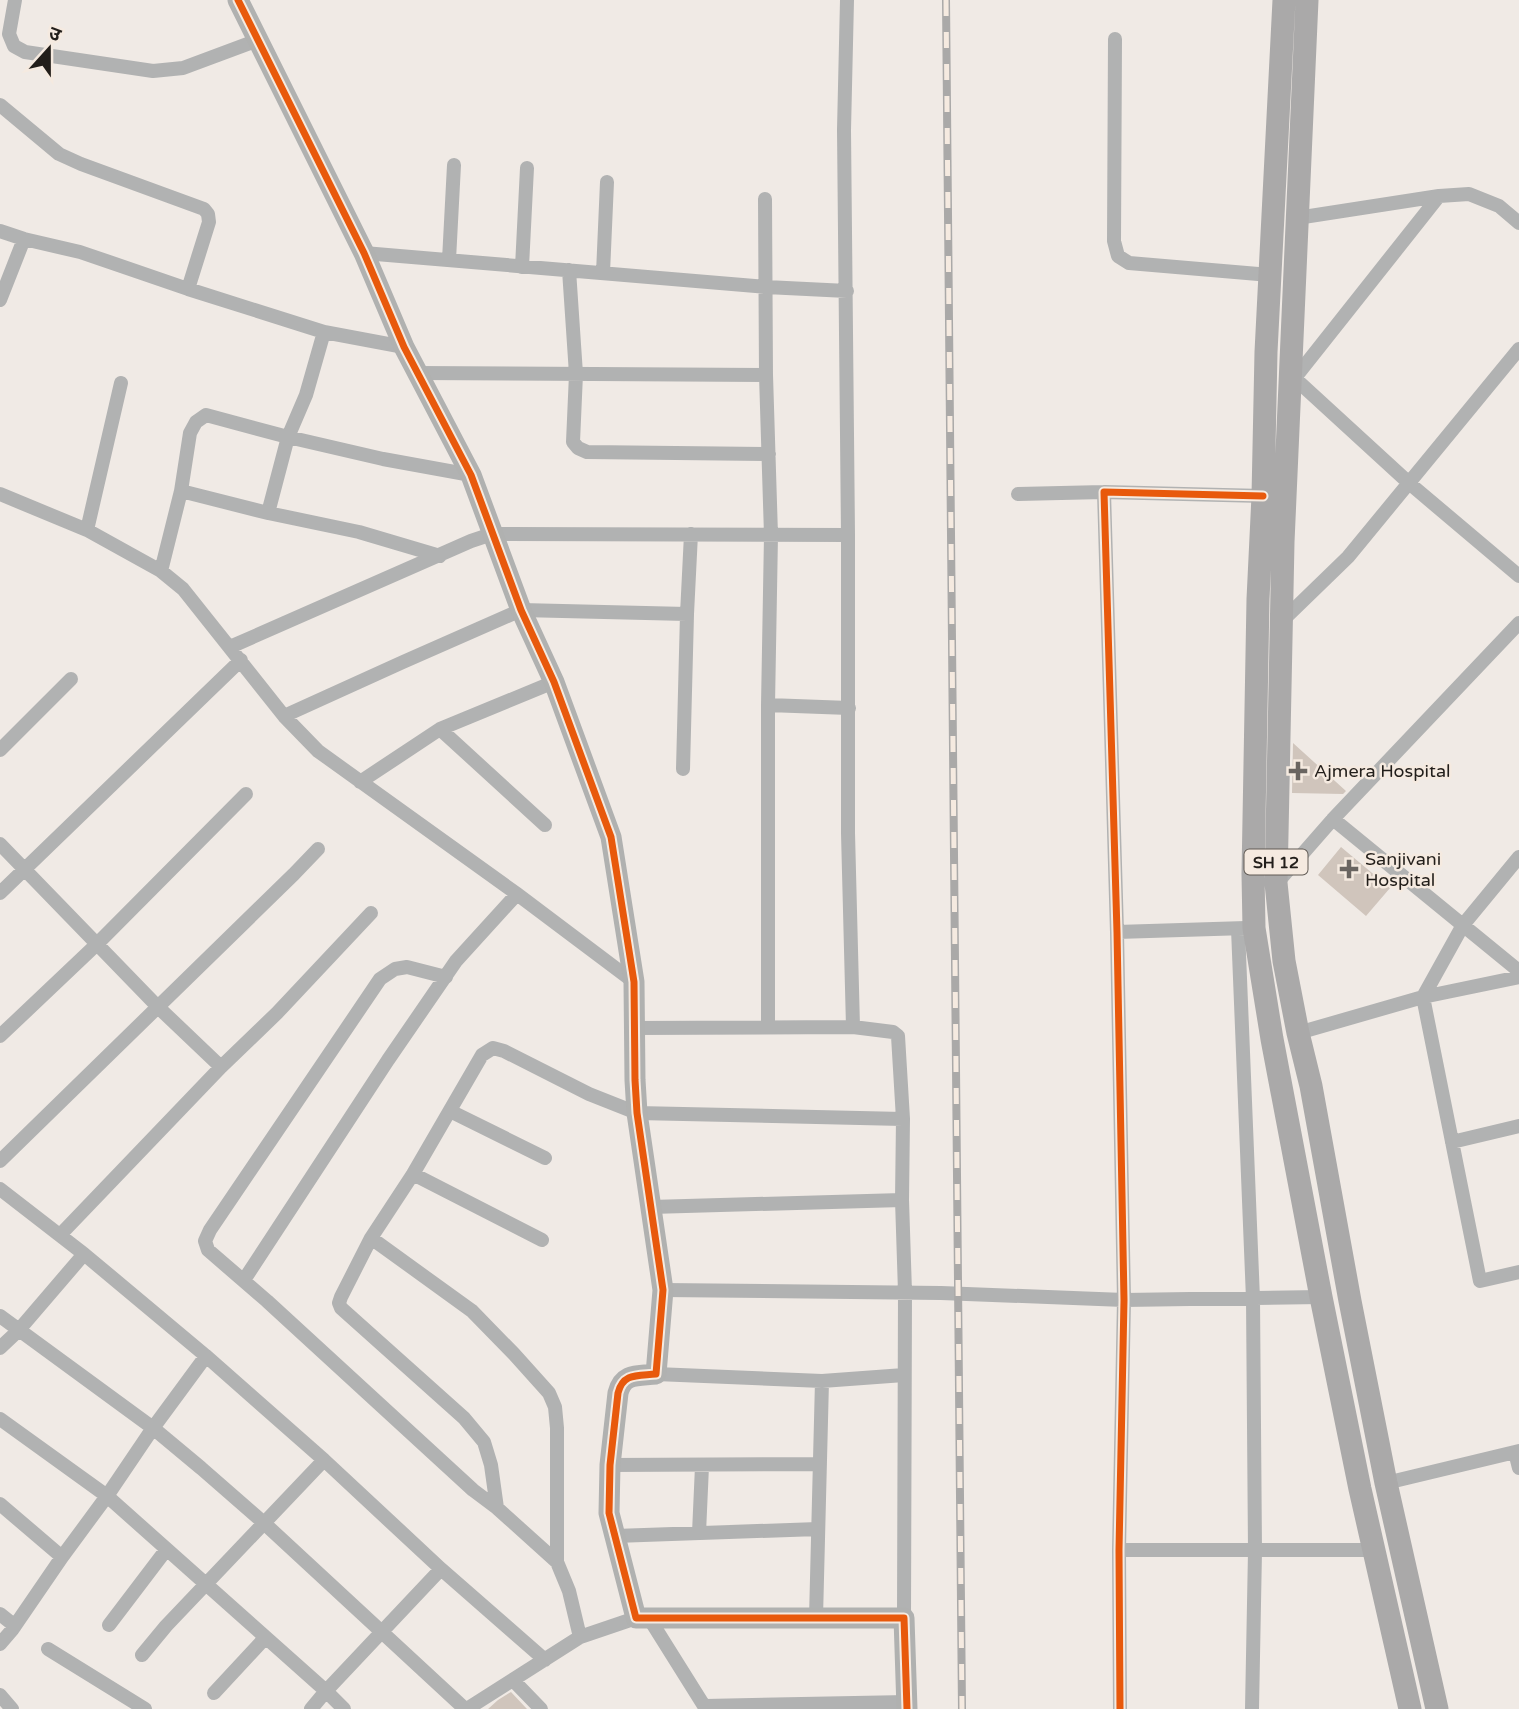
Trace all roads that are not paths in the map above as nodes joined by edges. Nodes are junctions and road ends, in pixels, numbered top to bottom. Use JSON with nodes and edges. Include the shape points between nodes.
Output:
{"nodes":[{"id":1,"x":15,"y":0,"type":"edge"},
{"id":2,"x":237,"y":0,"type":"edge"},
{"id":3,"x":847,"y":0,"type":"edge"},
{"id":4,"x":1284,"y":0,"type":"edge"},
{"id":5,"x":1307,"y":0,"type":"edge"},
{"id":6,"x":1115,"y":38,"type":"dead end"},
{"id":7,"x":257,"y":40,"type":"junction"},
{"id":8,"x":0,"y":105,"type":"edge"},
{"id":9,"x":454,"y":165,"type":"dead end"},
{"id":10,"x":527,"y":168,"type":"dead end"},
{"id":11,"x":607,"y":182,"type":"dead end"},
{"id":12,"x":1439,"y":196,"type":"junction"},
{"id":13,"x":765,"y":199,"type":"dead end"},
{"id":14,"x":1297,"y":218,"type":"junction"},
{"id":15,"x":1519,"y":223,"type":"edge"},
{"id":16,"x":0,"y":231,"type":"edge"},
{"id":17,"x":24,"y":239,"type":"junction"},
{"id":18,"x":363,"y":253,"type":"junction"},
{"id":19,"x":449,"y":260,"type":"junction"},
{"id":20,"x":522,"y":267,"type":"junction"},
{"id":21,"x":569,"y":270,"type":"junction"},
{"id":22,"x":603,"y":273,"type":"junction"},
{"id":23,"x":1270,"y":275,"type":"junction"},
{"id":24,"x":766,"y":287,"type":"junction"},
{"id":25,"x":188,"y":289,"type":"junction"},
{"id":26,"x":847,"y":291,"type":"junction"},
{"id":27,"x":0,"y":300,"type":"edge"},
{"id":28,"x":324,"y":332,"type":"junction"},
{"id":29,"x":404,"y":347,"type":"junction"},
{"id":30,"x":1519,"y":349,"type":"edge"},
{"id":31,"x":418,"y":373,"type":"junction"},
{"id":32,"x":576,"y":374,"type":"junction"},
{"id":33,"x":766,"y":374,"type":"junction"},
{"id":34,"x":1292,"y":377,"type":"junction"},
{"id":35,"x":121,"y":383,"type":"dead end"},
{"id":36,"x":288,"y":437,"type":"junction"},
{"id":37,"x":769,"y":454,"type":"junction"},
{"id":38,"x":471,"y":475,"type":"junction"},
{"id":39,"x":1409,"y":483,"type":"junction"},
{"id":40,"x":181,"y":491,"type":"junction"},
{"id":41,"x":1104,"y":492,"type":"junction"},
{"id":42,"x":0,"y":494,"type":"edge"},
{"id":43,"x":1018,"y":494,"type":"dead end"},
{"id":44,"x":1263,"y":496,"type":"junction"},
{"id":45,"x":268,"y":513,"type":"junction"},
{"id":46,"x":88,"y":530,"type":"junction"},
{"id":47,"x":492,"y":534,"type":"junction"},
{"id":48,"x":691,"y":534,"type":"junction"},
{"id":49,"x":771,"y":535,"type":"junction"},
{"id":50,"x":849,"y":535,"type":"junction"},
{"id":51,"x":440,"y":556,"type":"junction"},
{"id":52,"x":161,"y":571,"type":"junction"},
{"id":53,"x":1519,"y":576,"type":"edge"},
{"id":54,"x":521,"y":610,"type":"junction"},
{"id":55,"x":687,"y":614,"type":"junction"},
{"id":56,"x":1281,"y":623,"type":"junction"},
{"id":57,"x":1519,"y":623,"type":"edge"},
{"id":58,"x":230,"y":647,"type":"junction"},
{"id":59,"x":241,"y":660,"type":"junction"},
{"id":60,"x":71,"y":679,"type":"dead end"},
{"id":61,"x":554,"y":682,"type":"junction"},
{"id":62,"x":768,"y":705,"type":"junction"},
{"id":63,"x":849,"y":708,"type":"junction"},
{"id":64,"x":284,"y":716,"type":"junction"},
{"id":65,"x":440,"y":729,"type":"junction"},
{"id":66,"x":0,"y":750,"type":"edge"},
{"id":67,"x":683,"y":769,"type":"dead end"},
{"id":68,"x":360,"y":782,"type":"junction"},
{"id":69,"x":246,"y":794,"type":"dead end"},
{"id":70,"x":1333,"y":819,"type":"junction"},
{"id":71,"x":545,"y":825,"type":"dead end"},
{"id":72,"x":0,"y":844,"type":"edge"},
{"id":73,"x":318,"y":849,"type":"dead end"},
{"id":74,"x":1519,"y":857,"type":"edge"},
{"id":75,"x":25,"y":868,"type":"junction"},
{"id":76,"x":1276,"y":883,"type":"junction"},
{"id":77,"x":0,"y":893,"type":"edge"},
{"id":78,"x":517,"y":894,"type":"junction"},
{"id":79,"x":371,"y":913,"type":"dead end"},
{"id":80,"x":1463,"y":925,"type":"junction"},
{"id":81,"x":1246,"y":928,"type":"junction"},
{"id":82,"x":1117,"y":932,"type":"junction"},
{"id":83,"x":97,"y":944,"type":"junction"},
{"id":84,"x":1519,"y":971,"type":"edge"},
{"id":85,"x":446,"y":977,"type":"junction"},
{"id":86,"x":1519,"y":977,"type":"edge"},
{"id":87,"x":634,"y":982,"type":"junction"},
{"id":88,"x":1423,"y":997,"type":"junction"},
{"id":89,"x":158,"y":1007,"type":"junction"},
{"id":90,"x":768,"y":1027,"type":"junction"},
{"id":91,"x":853,"y":1027,"type":"junction"},
{"id":92,"x":635,"y":1028,"type":"junction"},
{"id":93,"x":1298,"y":1032,"type":"junction"},
{"id":94,"x":0,"y":1036,"type":"edge"},
{"id":95,"x":221,"y":1067,"type":"junction"},
{"id":96,"x":629,"y":1110,"type":"junction"},
{"id":97,"x":450,"y":1111,"type":"junction"},
{"id":98,"x":903,"y":1119,"type":"junction"},
{"id":99,"x":1519,"y":1126,"type":"edge"},
{"id":100,"x":1452,"y":1142,"type":"junction"},
{"id":101,"x":545,"y":1158,"type":"dead end"},
{"id":102,"x":0,"y":1161,"type":"edge"},
{"id":103,"x":413,"y":1174,"type":"junction"},
{"id":104,"x":0,"y":1189,"type":"edge"},
{"id":105,"x":902,"y":1200,"type":"junction"},
{"id":106,"x":651,"y":1207,"type":"junction"},
{"id":107,"x":60,"y":1236,"type":"junction"},
{"id":108,"x":371,"y":1238,"type":"junction"},
{"id":109,"x":542,"y":1240,"type":"dead end"},
{"id":110,"x":84,"y":1254,"type":"junction"},
{"id":111,"x":1519,"y":1272,"type":"edge"},
{"id":112,"x":244,"y":1280,"type":"junction"},
{"id":113,"x":663,"y":1290,"type":"junction"},
{"id":114,"x":905,"y":1292,"type":"junction"},
{"id":115,"x":1321,"y":1297,"type":"junction"},
{"id":116,"x":1253,"y":1299,"type":"junction"},
{"id":117,"x":1124,"y":1300,"type":"junction"},
{"id":118,"x":0,"y":1316,"type":"edge"},
{"id":119,"x":18,"y":1331,"type":"junction"},
{"id":120,"x":0,"y":1348,"type":"edge"},
{"id":121,"x":206,"y":1356,"type":"junction"},
{"id":122,"x":656,"y":1374,"type":"junction"},
{"id":123,"x":904,"y":1375,"type":"junction"},
{"id":124,"x":822,"y":1381,"type":"junction"},
{"id":125,"x":0,"y":1419,"type":"edge"},
{"id":126,"x":153,"y":1429,"type":"junction"},
{"id":127,"x":1517,"y":1452,"type":"edge"},
{"id":128,"x":324,"y":1460,"type":"junction"},
{"id":129,"x":820,"y":1464,"type":"junction"},
{"id":130,"x":610,"y":1465,"type":"junction"},
{"id":131,"x":702,"y":1466,"type":"junction"},
{"id":132,"x":1519,"y":1468,"type":"edge"},
{"id":133,"x":1386,"y":1483,"type":"junction"},
{"id":134,"x":107,"y":1496,"type":"junction"},
{"id":135,"x":0,"y":1504,"type":"edge"},
{"id":136,"x":497,"y":1508,"type":"junction"},
{"id":137,"x":264,"y":1522,"type":"junction"},
{"id":138,"x":818,"y":1529,"type":"junction"},
{"id":139,"x":699,"y":1533,"type":"junction"},
{"id":140,"x":615,"y":1536,"type":"junction"},
{"id":141,"x":166,"y":1550,"type":"junction"},
{"id":142,"x":1119,"y":1550,"type":"junction"},
{"id":143,"x":1375,"y":1550,"type":"junction"},
{"id":144,"x":1255,"y":1551,"type":"junction"},
{"id":145,"x":62,"y":1557,"type":"junction"},
{"id":146,"x":556,"y":1562,"type":"junction"},
{"id":147,"x":441,"y":1569,"type":"junction"},
{"id":148,"x":206,"y":1585,"type":"junction"},
{"id":149,"x":0,"y":1614,"type":"edge"},
{"id":150,"x":638,"y":1618,"type":"junction"},
{"id":151,"x":816,"y":1618,"type":"junction"},
{"id":152,"x":904,"y":1618,"type":"junction"},
{"id":153,"x":109,"y":1625,"type":"dead end"},
{"id":154,"x":15,"y":1626,"type":"junction"},
{"id":155,"x":381,"y":1632,"type":"junction"},
{"id":156,"x":584,"y":1635,"type":"junction"},
{"id":157,"x":265,"y":1638,"type":"junction"},
{"id":158,"x":0,"y":1644,"type":"edge"},
{"id":159,"x":48,"y":1650,"type":"dead end"},
{"id":160,"x":142,"y":1655,"type":"dead end"},
{"id":161,"x":545,"y":1660,"type":"junction"},
{"id":162,"x":513,"y":1680,"type":"junction"},
{"id":163,"x":326,"y":1691,"type":"junction"},
{"id":164,"x":214,"y":1693,"type":"dead end"},
{"id":165,"x":0,"y":1695,"type":"edge"},
{"id":166,"x":907,"y":1706,"type":"edge"},
{"id":167,"x":705,"y":1708,"type":"edge"},
{"id":168,"x":12,"y":1709,"type":"edge"},
{"id":169,"x":145,"y":1709,"type":"edge"},
{"id":170,"x":311,"y":1709,"type":"edge"},
{"id":171,"x":344,"y":1709,"type":"edge"},
{"id":172,"x":466,"y":1709,"type":"edge"},
{"id":173,"x":541,"y":1709,"type":"edge"},
{"id":174,"x":1120,"y":1709,"type":"edge"},
{"id":175,"x":1252,"y":1709,"type":"edge"},
{"id":176,"x":1410,"y":1709,"type":"edge"},
{"id":177,"x":1437,"y":1709,"type":"edge"}],
"edges":[{"from":1,"to":7,"type":"street","via":[[9,34],[14,46],[25,52],[153,71],[183,68]]},
{"from":2,"to":7,"type":"street"},
{"from":3,"to":26,"type":"street"},
{"from":4,"to":23,"type":"main road","number":"SH 12"},
{"from":5,"to":14,"type":"main road","number":"SH 12"},
{"from":6,"to":23,"type":"street","via":[[1114,241],[1118,256],[1129,263]]},
{"from":7,"to":18,"type":"street"},
{"from":8,"to":25,"type":"street","via":[[59,154],[204,209],[209,222]]},
{"from":9,"to":19,"type":"street"},
{"from":10,"to":20,"type":"street"},
{"from":11,"to":22,"type":"street"},
{"from":12,"to":14,"type":"street"},
{"from":12,"to":15,"type":"street","via":[[1469,194],[1499,206]]},
{"from":12,"to":34,"type":"street"},
{"from":13,"to":24,"type":"street"},
{"from":14,"to":34,"type":"main road","number":"SH 12"},
{"from":16,"to":17,"type":"street"},
{"from":17,"to":25,"type":"street","via":[[80,252]]},
{"from":17,"to":27,"type":"street"},
{"from":18,"to":19,"type":"street"},
{"from":18,"to":29,"type":"street"},
{"from":19,"to":20,"type":"street"},
{"from":20,"to":21,"type":"street"},
{"from":21,"to":22,"type":"street"},
{"from":21,"to":32,"type":"street"},
{"from":22,"to":24,"type":"street"},
{"from":23,"to":44,"type":"main road","number":"SH 12"},
{"from":24,"to":26,"type":"street"},
{"from":24,"to":33,"type":"street"},
{"from":25,"to":28,"type":"street"},
{"from":26,"to":50,"type":"street"},
{"from":28,"to":29,"type":"street"},
{"from":28,"to":36,"type":"street"},
{"from":29,"to":31,"type":"street"},
{"from":30,"to":39,"type":"street"},
{"from":31,"to":32,"type":"street"},
{"from":31,"to":38,"type":"street"},
{"from":32,"to":33,"type":"street"},
{"from":32,"to":37,"type":"street","via":[[573,442],[587,452]]},
{"from":33,"to":37,"type":"street"},
{"from":34,"to":39,"type":"street"},
{"from":34,"to":56,"type":"main road","number":"SH 12"},
{"from":35,"to":46,"type":"street"},
{"from":36,"to":38,"type":"street"},
{"from":36,"to":40,"type":"street","via":[[206,415],[190,433]]},
{"from":36,"to":45,"type":"street"},
{"from":37,"to":49,"type":"street"},
{"from":38,"to":47,"type":"street"},
{"from":39,"to":53,"type":"street"},
{"from":39,"to":56,"type":"street","via":[[1348,557]]},
{"from":40,"to":45,"type":"street"},
{"from":40,"to":52,"type":"street"},
{"from":41,"to":43,"type":"street"},
{"from":41,"to":44,"type":"street"},
{"from":41,"to":82,"type":"street"},
{"from":42,"to":46,"type":"street"},
{"from":44,"to":81,"type":"main road","number":"SH 12","via":[[1253,874]]},
{"from":45,"to":51,"type":"street","via":[[359,532]]},
{"from":46,"to":52,"type":"street"},
{"from":47,"to":48,"type":"street"},
{"from":47,"to":51,"type":"street"},
{"from":47,"to":54,"type":"street"},
{"from":48,"to":49,"type":"street"},
{"from":48,"to":55,"type":"street"},
{"from":49,"to":50,"type":"street"},
{"from":49,"to":62,"type":"street"},
{"from":50,"to":63,"type":"street"},
{"from":51,"to":58,"type":"street"},
{"from":52,"to":58,"type":"street","via":[[183,589]]},
{"from":54,"to":55,"type":"street"},
{"from":54,"to":61,"type":"street"},
{"from":54,"to":64,"type":"street"},
{"from":55,"to":67,"type":"street"},
{"from":56,"to":76,"type":"main road","number":"SH 12"},
{"from":57,"to":70,"type":"street"},
{"from":58,"to":59,"type":"street"},
{"from":59,"to":64,"type":"street"},
{"from":59,"to":75,"type":"street"},
{"from":60,"to":66,"type":"street"},
{"from":61,"to":65,"type":"street"},
{"from":61,"to":87,"type":"street","via":[[611,837]]},
{"from":62,"to":63,"type":"street"},
{"from":62,"to":90,"type":"street"},
{"from":63,"to":91,"type":"street"},
{"from":64,"to":68,"type":"street","via":[[318,751]]},
{"from":65,"to":68,"type":"street"},
{"from":65,"to":71,"type":"street"},
{"from":68,"to":78,"type":"street"},
{"from":69,"to":83,"type":"street"},
{"from":70,"to":76,"type":"street"},
{"from":70,"to":80,"type":"street"},
{"from":72,"to":75,"type":"street"},
{"from":73,"to":89,"type":"street"},
{"from":74,"to":80,"type":"street"},
{"from":75,"to":77,"type":"street"},
{"from":75,"to":83,"type":"street"},
{"from":76,"to":93,"type":"main road","number":"SH 12"},
{"from":78,"to":85,"type":"street"},
{"from":78,"to":87,"type":"street"},
{"from":79,"to":95,"type":"street"},
{"from":80,"to":84,"type":"street"},
{"from":80,"to":88,"type":"street"},
{"from":81,"to":82,"type":"street"},
{"from":81,"to":115,"type":"main road","number":"SH 12"},
{"from":81,"to":116,"type":"street"},
{"from":82,"to":117,"type":"street"},
{"from":83,"to":89,"type":"street"},
{"from":83,"to":94,"type":"street"},
{"from":85,"to":112,"type":"street"},
{"from":85,"to":112,"type":"street","via":[[407,967],[380,979],[210,1230],[205,1241],[208,1250]]},
{"from":86,"to":88,"type":"street"},
{"from":87,"to":92,"type":"street"},
{"from":88,"to":93,"type":"street"},
{"from":88,"to":100,"type":"street"},
{"from":89,"to":95,"type":"street"},
{"from":89,"to":102,"type":"street"},
{"from":90,"to":91,"type":"street"},
{"from":90,"to":92,"type":"street"},
{"from":91,"to":98,"type":"street","via":[[898,1036]]},
{"from":92,"to":96,"type":"street","via":[[635,1080]]},
{"from":93,"to":133,"type":"main road","number":"SH 12"},
{"from":95,"to":107,"type":"street"},
{"from":96,"to":97,"type":"street","via":[[493,1048],[482,1055]]},
{"from":96,"to":98,"type":"street"},
{"from":96,"to":106,"type":"street"},
{"from":97,"to":101,"type":"street"},
{"from":97,"to":103,"type":"street"},
{"from":98,"to":105,"type":"street"},
{"from":99,"to":100,"type":"street"},
{"from":100,"to":111,"type":"street","via":[[1480,1281]]},
{"from":103,"to":108,"type":"street"},
{"from":103,"to":109,"type":"street"},
{"from":104,"to":107,"type":"street"},
{"from":105,"to":106,"type":"street"},
{"from":105,"to":114,"type":"street"},
{"from":106,"to":113,"type":"street"},
{"from":107,"to":110,"type":"street"},
{"from":108,"to":136,"type":"street","via":[[341,1297],[341,1308],[464,1418],[484,1442]]},
{"from":108,"to":146,"type":"street","via":[[472,1311],[549,1392],[557,1428]]},
{"from":110,"to":119,"type":"street"},
{"from":110,"to":121,"type":"street"},
{"from":112,"to":136,"type":"street"},
{"from":113,"to":114,"type":"street"},
{"from":113,"to":122,"type":"street"},
{"from":114,"to":117,"type":"street"},
{"from":114,"to":123,"type":"street"},
{"from":115,"to":116,"type":"street"},
{"from":115,"to":143,"type":"main road","number":"SH 12"},
{"from":116,"to":117,"type":"street"},
{"from":116,"to":144,"type":"street"},
{"from":117,"to":142,"type":"street"},
{"from":118,"to":119,"type":"street"},
{"from":119,"to":120,"type":"street"},
{"from":119,"to":126,"type":"street"},
{"from":121,"to":126,"type":"street"},
{"from":121,"to":128,"type":"street"},
{"from":122,"to":124,"type":"street"},
{"from":122,"to":130,"type":"street","via":[[628,1377],[620,1383]]},
{"from":123,"to":124,"type":"street"},
{"from":123,"to":152,"type":"street"},
{"from":124,"to":129,"type":"street"},
{"from":125,"to":134,"type":"street"},
{"from":126,"to":134,"type":"street"},
{"from":126,"to":137,"type":"street"},
{"from":127,"to":132,"type":"street"},
{"from":127,"to":133,"type":"street"},
{"from":128,"to":137,"type":"street"},
{"from":128,"to":147,"type":"street"},
{"from":129,"to":131,"type":"street"},
{"from":129,"to":138,"type":"street"},
{"from":130,"to":131,"type":"street"},
{"from":130,"to":140,"type":"street","via":[[609,1513]]},
{"from":131,"to":139,"type":"street"},
{"from":133,"to":177,"type":"main road","number":"SH 12"},
{"from":134,"to":141,"type":"street"},
{"from":134,"to":145,"type":"street"},
{"from":135,"to":145,"type":"street"},
{"from":136,"to":146,"type":"street"},
{"from":137,"to":148,"type":"street"},
{"from":137,"to":155,"type":"street"},
{"from":138,"to":139,"type":"street"},
{"from":138,"to":151,"type":"street"},
{"from":139,"to":140,"type":"street"},
{"from":140,"to":150,"type":"street"},
{"from":141,"to":148,"type":"street"},
{"from":141,"to":153,"type":"street"},
{"from":142,"to":144,"type":"street"},
{"from":142,"to":174,"type":"street"},
{"from":143,"to":144,"type":"street"},
{"from":143,"to":176,"type":"main road","number":"SH 12"},
{"from":144,"to":175,"type":"street"},
{"from":145,"to":154,"type":"street"},
{"from":146,"to":156,"type":"street"},
{"from":147,"to":155,"type":"street"},
{"from":147,"to":161,"type":"street"},
{"from":148,"to":157,"type":"street"},
{"from":148,"to":160,"type":"street"},
{"from":149,"to":154,"type":"street"},
{"from":150,"to":151,"type":"street"},
{"from":150,"to":156,"type":"street"},
{"from":150,"to":167,"type":"street"},
{"from":151,"to":152,"type":"street"},
{"from":152,"to":166,"type":"street"},
{"from":154,"to":158,"type":"street"},
{"from":155,"to":163,"type":"street"},
{"from":155,"to":172,"type":"street"},
{"from":156,"to":161,"type":"street"},
{"from":157,"to":163,"type":"street"},
{"from":157,"to":164,"type":"street"},
{"from":159,"to":169,"type":"street"},
{"from":161,"to":162,"type":"street"},
{"from":162,"to":172,"type":"street"},
{"from":162,"to":173,"type":"street"},
{"from":163,"to":170,"type":"street"},
{"from":163,"to":171,"type":"street"},
{"from":165,"to":168,"type":"street"},
{"from":166,"to":167,"type":"street"}]}
